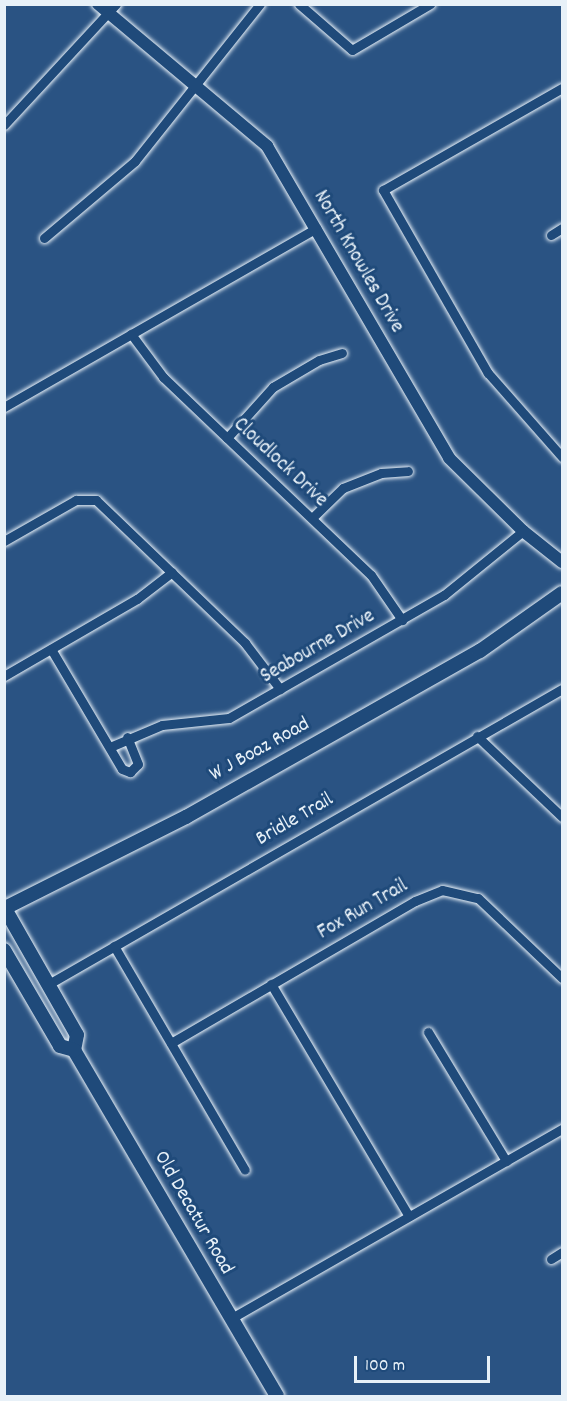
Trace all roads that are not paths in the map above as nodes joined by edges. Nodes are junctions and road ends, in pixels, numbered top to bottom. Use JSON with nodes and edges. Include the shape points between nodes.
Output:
{"nodes":[{"id":1,"x":98,"y":4,"type":"edge"},
{"id":2,"x":260,"y":4,"type":"edge"},
{"id":3,"x":299,"y":4,"type":"edge"},
{"id":4,"x":430,"y":4,"type":"edge"},
{"id":5,"x":112,"y":9,"type":"edge"},
{"id":6,"x":198,"y":83,"type":"junction"},
{"id":7,"x":562,"y":88,"type":"edge"},
{"id":8,"x":4,"y":125,"type":"edge"},
{"id":9,"x":315,"y":228,"type":"junction"},
{"id":10,"x":562,"y":228,"type":"edge"},
{"id":11,"x":551,"y":235,"type":"dead end"},
{"id":12,"x":44,"y":238,"type":"dead end"},
{"id":13,"x":131,"y":334,"type":"junction"},
{"id":14,"x":342,"y":353,"type":"dead end"},
{"id":15,"x":4,"y":407,"type":"edge"},
{"id":16,"x":227,"y":438,"type":"junction"},
{"id":17,"x":562,"y":457,"type":"edge"},
{"id":18,"x":408,"y":471,"type":"dead end"},
{"id":19,"x":312,"y":518,"type":"junction"},
{"id":20,"x":523,"y":531,"type":"junction"},
{"id":21,"x":4,"y":541,"type":"edge"},
{"id":22,"x":562,"y":563,"type":"edge"},
{"id":23,"x":172,"y":572,"type":"junction"},
{"id":24,"x":562,"y":593,"type":"edge"},
{"id":25,"x":562,"y":604,"type":"edge"},
{"id":26,"x":531,"y":618,"type":"junction"},
{"id":27,"x":402,"y":620,"type":"junction"},
{"id":28,"x":51,"y":650,"type":"junction"},
{"id":29,"x":4,"y":676,"type":"edge"},
{"id":30,"x":562,"y":688,"type":"edge"},
{"id":31,"x":280,"y":689,"type":"junction"},
{"id":32,"x":477,"y":736,"type":"junction"},
{"id":33,"x":127,"y":737,"type":"junction"},
{"id":34,"x":110,"y":747,"type":"junction"},
{"id":35,"x":562,"y":817,"type":"edge"},
{"id":36,"x":5,"y":908,"type":"edge"},
{"id":37,"x":114,"y":946,"type":"junction"},
{"id":38,"x":4,"y":950,"type":"edge"},
{"id":39,"x":562,"y":978,"type":"edge"},
{"id":40,"x":271,"y":984,"type":"junction"},
{"id":41,"x":47,"y":985,"type":"junction"},
{"id":42,"x":428,"y":1032,"type":"dead end"},
{"id":43,"x":171,"y":1043,"type":"junction"},
{"id":44,"x":74,"y":1050,"type":"junction"},
{"id":45,"x":562,"y":1129,"type":"edge"},
{"id":46,"x":506,"y":1161,"type":"junction"},
{"id":47,"x":244,"y":1170,"type":"dead end"},
{"id":48,"x":409,"y":1216,"type":"junction"},
{"id":49,"x":562,"y":1252,"type":"edge"},
{"id":50,"x":551,"y":1259,"type":"dead end"},
{"id":51,"x":230,"y":1319,"type":"junction"},
{"id":52,"x":277,"y":1396,"type":"edge"}],
"edges":[{"from":1,"to":5,"type":"street","name":"North Knowles Drive"},
{"from":2,"to":6,"type":"street"},
{"from":3,"to":4,"type":"street","via":[[352,50]]},
{"from":5,"to":6,"type":"street","name":"North Knowles Drive"},
{"from":5,"to":8,"type":"street"},
{"from":6,"to":9,"type":"street","name":"North Knowles Drive","via":[[267,146]]},
{"from":6,"to":12,"type":"street","via":[[135,160]]},
{"from":7,"to":17,"type":"street","via":[[383,190],[488,373]]},
{"from":9,"to":13,"type":"street"},
{"from":9,"to":20,"type":"street","name":"North Knowles Drive","via":[[449,458]]},
{"from":10,"to":11,"type":"street"},
{"from":13,"to":15,"type":"street"},
{"from":13,"to":16,"type":"street","name":"Cloudlock Drive","via":[[162,377]]},
{"from":14,"to":16,"type":"street","via":[[319,360],[273,387]]},
{"from":16,"to":19,"type":"street","name":"Cloudlock Drive"},
{"from":18,"to":19,"type":"street","via":[[381,473],[343,488]]},
{"from":19,"to":27,"type":"street","name":"Cloudlock Drive","via":[[381,585]]},
{"from":20,"to":22,"type":"street","name":"North Knowles Drive"},
{"from":20,"to":27,"type":"street","name":"Seabourne Drive","via":[[463,582]]},
{"from":21,"to":23,"type":"street","via":[[76,500],[90,498]]},
{"from":23,"to":28,"type":"street","via":[[147,593]]},
{"from":23,"to":31,"type":"street","via":[[253,651]]},
{"from":24,"to":26,"type":"main road","name":"W J Boaz Road"},
{"from":25,"to":26,"type":"main road","name":"W J Boaz Road","via":[[540,620]]},
{"from":26,"to":36,"type":"main road","name":"W J Boaz Road","via":[[186,817]]},
{"from":27,"to":31,"type":"street","name":"Seabourne Drive"},
{"from":28,"to":29,"type":"street"},
{"from":28,"to":34,"type":"street"},
{"from":30,"to":32,"type":"street","name":"Bridle Trail"},
{"from":31,"to":33,"type":"street","name":"Seabourne Drive","via":[[229,717],[162,724]]},
{"from":32,"to":35,"type":"street"},
{"from":32,"to":37,"type":"street","name":"Bridle Trail"},
{"from":33,"to":34,"type":"street","name":"Seabourne Drive"},
{"from":33,"to":34,"type":"street","via":[[138,764],[134,769],[122,769]]},
{"from":36,"to":41,"type":"main road","name":"Old Decatur Road"},
{"from":37,"to":41,"type":"street","name":"Bridle Trail"},
{"from":37,"to":43,"type":"street"},
{"from":38,"to":44,"type":"main road","name":"Old Decatur Road","via":[[60,1046]]},
{"from":39,"to":40,"type":"street","name":"Fox Run Trail","via":[[489,906],[455,890],[415,901]]},
{"from":40,"to":43,"type":"street","name":"Fox Run Trail"},
{"from":40,"to":48,"type":"street"},
{"from":41,"to":44,"type":"main road","name":"Old Decatur Road","via":[[77,1035]]},
{"from":42,"to":46,"type":"street"},
{"from":43,"to":47,"type":"street"},
{"from":44,"to":51,"type":"main road","name":"Old Decatur Road"},
{"from":45,"to":46,"type":"street"},
{"from":46,"to":48,"type":"street"},
{"from":48,"to":51,"type":"street"},
{"from":49,"to":50,"type":"street"},
{"from":51,"to":52,"type":"main road","name":"Old Decatur Road"}]}
